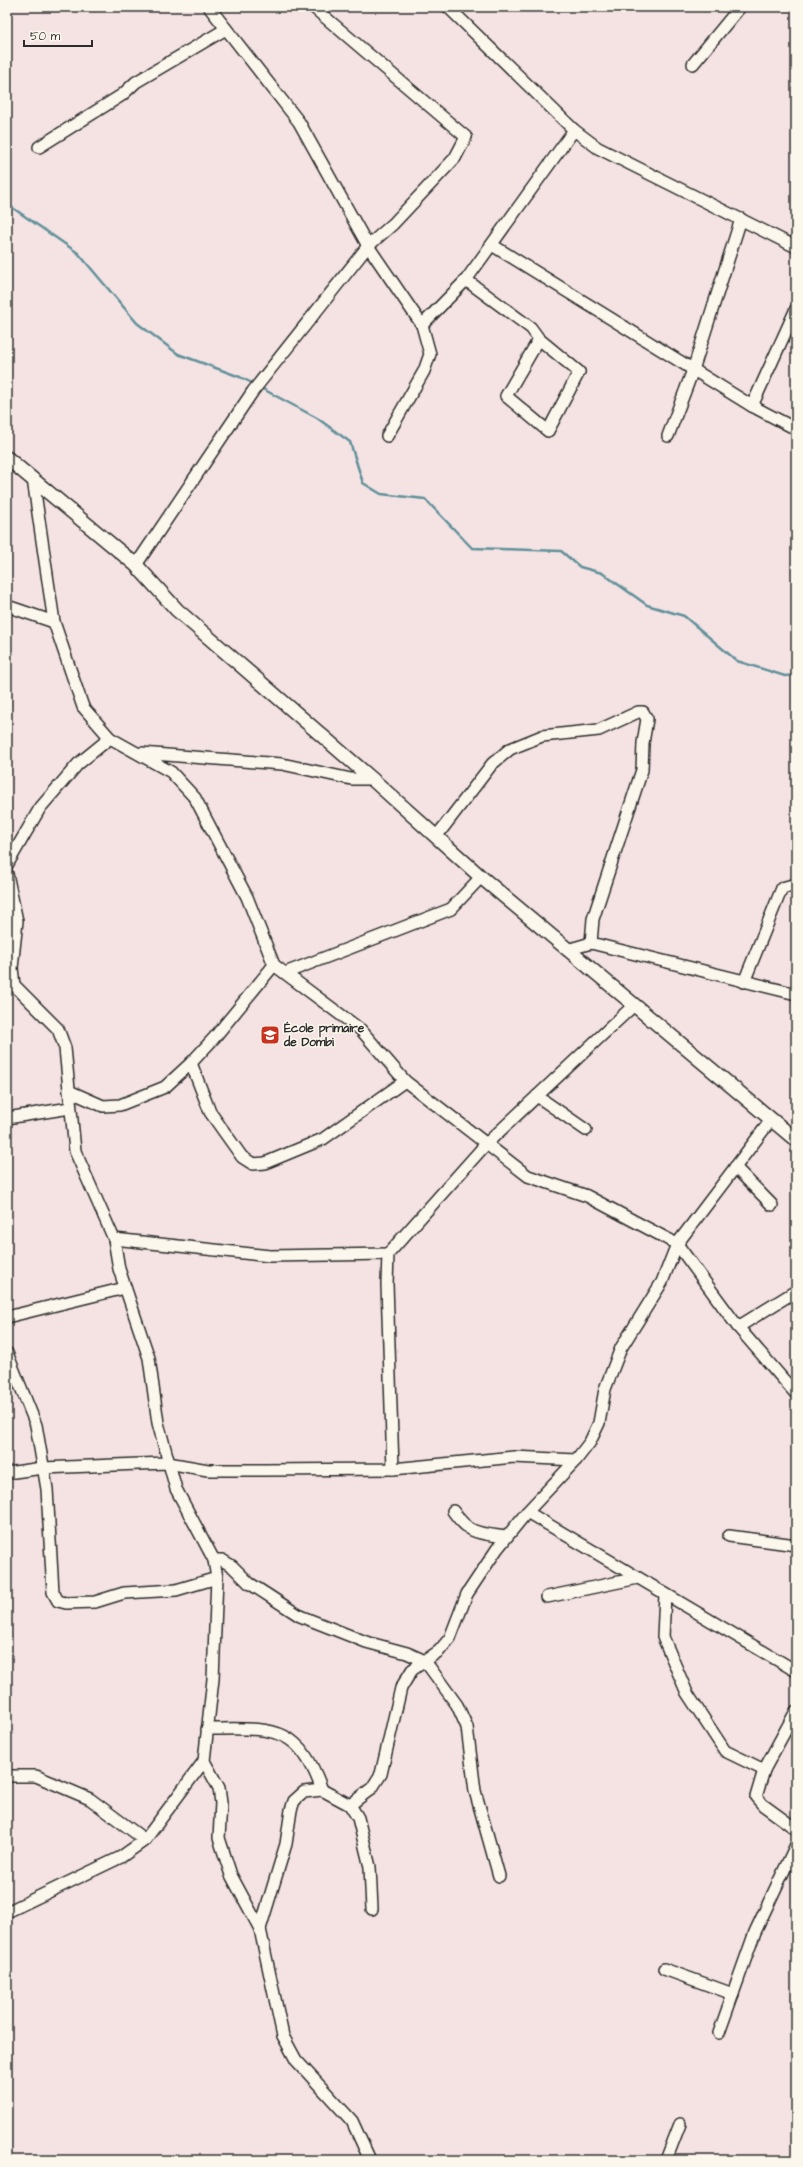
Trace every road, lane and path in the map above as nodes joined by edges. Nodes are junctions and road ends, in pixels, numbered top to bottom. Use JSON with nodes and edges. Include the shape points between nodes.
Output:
{"nodes":[{"id":1,"x":208,"y":7,"type":"edge"},
{"id":2,"x":313,"y":7,"type":"edge"},
{"id":3,"x":448,"y":7,"type":"edge"},
{"id":4,"x":740,"y":7,"type":"edge"},
{"id":5,"x":226,"y":29,"type":"junction"},
{"id":6,"x":693,"y":64,"type":"dead end"},
{"id":7,"x":574,"y":130,"type":"junction"},
{"id":8,"x":39,"y":147,"type":"dead end"},
{"id":9,"x":741,"y":219,"type":"junction"},
{"id":10,"x":492,"y":245,"type":"junction"},
{"id":11,"x":368,"y":246,"type":"junction"},
{"id":12,"x":796,"y":247,"type":"edge"},
{"id":13,"x":466,"y":280,"type":"junction"},
{"id":14,"x":796,"y":309,"type":"edge"},
{"id":15,"x":422,"y":325,"type":"junction"},
{"id":16,"x":539,"y":339,"type":"junction"},
{"id":17,"x":693,"y":370,"type":"junction"},
{"id":18,"x":752,"y":406,"type":"junction"},
{"id":19,"x":796,"y":429,"type":"edge"},
{"id":20,"x":387,"y":436,"type":"dead end"},
{"id":21,"x":668,"y":436,"type":"dead end"},
{"id":22,"x":7,"y":458,"type":"edge"},
{"id":23,"x":33,"y":479,"type":"junction"},
{"id":24,"x":136,"y":565,"type":"junction"},
{"id":25,"x":7,"y":606,"type":"edge"},
{"id":26,"x":54,"y":622,"type":"junction"},
{"id":27,"x":110,"y":738,"type":"junction"},
{"id":28,"x":137,"y":753,"type":"junction"},
{"id":29,"x":372,"y":779,"type":"junction"},
{"id":30,"x":436,"y":837,"type":"junction"},
{"id":31,"x":7,"y":865,"type":"edge"},
{"id":32,"x":7,"y":874,"type":"edge"},
{"id":33,"x":480,"y":877,"type":"junction"},
{"id":34,"x":796,"y":884,"type":"edge"},
{"id":35,"x":591,"y":943,"type":"junction"},
{"id":36,"x":567,"y":950,"type":"junction"},
{"id":37,"x":274,"y":965,"type":"junction"},
{"id":38,"x":285,"y":974,"type":"junction"},
{"id":39,"x":744,"y":982,"type":"junction"},
{"id":40,"x":796,"y":994,"type":"edge"},
{"id":41,"x":633,"y":1006,"type":"junction"},
{"id":42,"x":191,"y":1063,"type":"junction"},
{"id":43,"x":406,"y":1081,"type":"junction"},
{"id":44,"x":69,"y":1091,"type":"junction"},
{"id":45,"x":537,"y":1096,"type":"junction"},
{"id":46,"x":70,"y":1108,"type":"junction"},
{"id":47,"x":7,"y":1118,"type":"edge"},
{"id":48,"x":772,"y":1120,"type":"junction"},
{"id":49,"x":586,"y":1130,"type":"dead end"},
{"id":50,"x":796,"y":1140,"type":"edge"},
{"id":51,"x":486,"y":1144,"type":"junction"},
{"id":52,"x":735,"y":1167,"type":"junction"},
{"id":53,"x":772,"y":1206,"type":"dead end"},
{"id":54,"x":114,"y":1239,"type":"junction"},
{"id":55,"x":677,"y":1244,"type":"junction"},
{"id":56,"x":388,"y":1254,"type":"junction"},
{"id":57,"x":125,"y":1288,"type":"junction"},
{"id":58,"x":796,"y":1291,"type":"edge"},
{"id":59,"x":7,"y":1317,"type":"edge"},
{"id":60,"x":738,"y":1327,"type":"junction"},
{"id":61,"x":7,"y":1353,"type":"edge"},
{"id":62,"x":796,"y":1394,"type":"edge"},
{"id":63,"x":576,"y":1460,"type":"junction"},
{"id":64,"x":168,"y":1463,"type":"junction"},
{"id":65,"x":43,"y":1468,"type":"junction"},
{"id":66,"x":393,"y":1469,"type":"junction"},
{"id":67,"x":7,"y":1473,"type":"edge"},
{"id":68,"x":453,"y":1511,"type":"dead end"},
{"id":69,"x":526,"y":1512,"type":"junction"},
{"id":70,"x":729,"y":1536,"type":"dead end"},
{"id":71,"x":506,"y":1538,"type":"junction"},
{"id":72,"x":795,"y":1543,"type":"edge"},
{"id":73,"x":214,"y":1560,"type":"junction"},
{"id":74,"x":217,"y":1578,"type":"junction"},
{"id":75,"x":638,"y":1578,"type":"junction"},
{"id":76,"x":665,"y":1594,"type":"junction"},
{"id":77,"x":547,"y":1597,"type":"dead end"},
{"id":78,"x":425,"y":1661,"type":"junction"},
{"id":79,"x":796,"y":1671,"type":"edge"},
{"id":80,"x":796,"y":1711,"type":"edge"},
{"id":81,"x":207,"y":1729,"type":"junction"},
{"id":82,"x":204,"y":1760,"type":"junction"},
{"id":83,"x":764,"y":1770,"type":"junction"},
{"id":84,"x":7,"y":1776,"type":"edge"},
{"id":85,"x":322,"y":1790,"type":"junction"},
{"id":86,"x":350,"y":1805,"type":"junction"},
{"id":87,"x":796,"y":1829,"type":"edge"},
{"id":88,"x":145,"y":1840,"type":"junction"},
{"id":89,"x":796,"y":1845,"type":"edge"},
{"id":90,"x":499,"y":1876,"type":"dead end"},
{"id":91,"x":372,"y":1909,"type":"dead end"},
{"id":92,"x":7,"y":1912,"type":"edge"},
{"id":93,"x":260,"y":1929,"type":"junction"},
{"id":94,"x":664,"y":1969,"type":"dead end"},
{"id":95,"x":732,"y":1994,"type":"junction"},
{"id":96,"x":719,"y":2034,"type":"dead end"},
{"id":97,"x":680,"y":2124,"type":"dead end"},
{"id":98,"x":370,"y":2160,"type":"edge"},
{"id":99,"x":666,"y":2160,"type":"edge"}],
"edges":[{"from":1,"to":5,"type":"street"},
{"from":2,"to":11,"type":"street","via":[[466,137],[455,158]]},
{"from":3,"to":7,"type":"street"},
{"from":4,"to":6,"type":"street"},
{"from":5,"to":8,"type":"street","via":[[136,82],[122,96]]},
{"from":5,"to":11,"type":"street","via":[[299,122]]},
{"from":7,"to":9,"type":"street","via":[[598,148]]},
{"from":7,"to":10,"type":"street"},
{"from":9,"to":12,"type":"street"},
{"from":9,"to":17,"type":"street"},
{"from":10,"to":13,"type":"street"},
{"from":10,"to":17,"type":"street"},
{"from":11,"to":15,"type":"street"},
{"from":11,"to":24,"type":"street","via":[[253,391]]},
{"from":13,"to":15,"type":"street"},
{"from":13,"to":16,"type":"street","via":[[531,328]]},
{"from":14,"to":18,"type":"street"},
{"from":15,"to":20,"type":"street","via":[[430,354],[424,372]]},
{"from":16,"to":16,"type":"street","via":[[580,372],[548,431],[506,396]]},
{"from":17,"to":18,"type":"street"},
{"from":17,"to":21,"type":"street"},
{"from":18,"to":19,"type":"street"},
{"from":22,"to":23,"type":"street"},
{"from":23,"to":24,"type":"street"},
{"from":23,"to":26,"type":"street"},
{"from":24,"to":29,"type":"street","via":[[182,615]]},
{"from":25,"to":26,"type":"street"},
{"from":26,"to":27,"type":"street","via":[[83,707]]},
{"from":27,"to":28,"type":"street"},
{"from":27,"to":31,"type":"street","via":[[78,764],[40,808]]},
{"from":28,"to":29,"type":"street","via":[[282,764],[351,779]]},
{"from":28,"to":37,"type":"street","via":[[171,772],[195,798],[248,897]]},
{"from":29,"to":30,"type":"street"},
{"from":30,"to":33,"type":"street"},
{"from":30,"to":35,"type":"street","via":[[492,764],[510,749],[542,736],[599,730],[643,712],[647,719],[642,770],[593,919]]},
{"from":32,"to":44,"type":"street","via":[[17,921],[12,968],[14,985],[58,1029],[65,1048]]},
{"from":33,"to":36,"type":"street"},
{"from":33,"to":38,"type":"street","via":[[451,908]]},
{"from":34,"to":39,"type":"street","via":[[782,888]]},
{"from":35,"to":36,"type":"street"},
{"from":35,"to":39,"type":"street"},
{"from":36,"to":41,"type":"street"},
{"from":37,"to":38,"type":"street"},
{"from":37,"to":42,"type":"street"},
{"from":38,"to":43,"type":"street","via":[[361,1030]]},
{"from":39,"to":40,"type":"street"},
{"from":41,"to":45,"type":"street"},
{"from":41,"to":48,"type":"street"},
{"from":42,"to":43,"type":"street","via":[[210,1112],[242,1157],[253,1164],[265,1163],[323,1139]]},
{"from":42,"to":44,"type":"street","via":[[165,1087],[120,1105],[103,1106]]},
{"from":43,"to":51,"type":"street"},
{"from":44,"to":46,"type":"street"},
{"from":45,"to":49,"type":"street"},
{"from":45,"to":51,"type":"street"},
{"from":46,"to":47,"type":"street"},
{"from":46,"to":54,"type":"street","via":[[75,1151]]},
{"from":48,"to":50,"type":"street"},
{"from":48,"to":52,"type":"street"},
{"from":51,"to":55,"type":"street","via":[[528,1176],[587,1196]]},
{"from":51,"to":56,"type":"street"},
{"from":52,"to":53,"type":"street"},
{"from":52,"to":55,"type":"street"},
{"from":54,"to":56,"type":"street","via":[[270,1256]]},
{"from":54,"to":57,"type":"street"},
{"from":55,"to":60,"type":"street"},
{"from":55,"to":63,"type":"street","via":[[662,1282],[621,1348],[605,1389],[599,1424],[590,1442]]},
{"from":56,"to":66,"type":"street"},
{"from":57,"to":59,"type":"street"},
{"from":57,"to":64,"type":"street","via":[[149,1358],[158,1423]]},
{"from":58,"to":60,"type":"street"},
{"from":60,"to":62,"type":"street"},
{"from":61,"to":65,"type":"street","via":[[36,1426]]},
{"from":63,"to":66,"type":"street","via":[[514,1458]]},
{"from":63,"to":69,"type":"street"},
{"from":64,"to":65,"type":"street"},
{"from":64,"to":66,"type":"street","via":[[208,1470]]},
{"from":64,"to":73,"type":"street","via":[[176,1489]]},
{"from":65,"to":67,"type":"street"},
{"from":65,"to":74,"type":"street","via":[[47,1489],[53,1592],[58,1601],[95,1602],[124,1593],[176,1590]]},
{"from":68,"to":71,"type":"street","via":[[464,1526],[476,1533]]},
{"from":69,"to":71,"type":"street"},
{"from":69,"to":75,"type":"street"},
{"from":70,"to":72,"type":"street"},
{"from":71,"to":78,"type":"street","via":[[467,1594],[450,1638],[439,1651]]},
{"from":73,"to":74,"type":"street"},
{"from":73,"to":78,"type":"street","via":[[222,1560],[232,1566],[249,1583],[300,1616],[366,1642],[408,1653]]},
{"from":74,"to":81,"type":"street","via":[[213,1679]]},
{"from":75,"to":76,"type":"street"},
{"from":75,"to":77,"type":"street"},
{"from":76,"to":79,"type":"street"},
{"from":76,"to":83,"type":"street","via":[[663,1637],[687,1693],[725,1751]]},
{"from":78,"to":86,"type":"street","via":[[412,1670],[401,1688],[381,1774],[372,1788]]},
{"from":78,"to":90,"type":"street","via":[[457,1704],[467,1727],[475,1791]]},
{"from":80,"to":83,"type":"street"},
{"from":81,"to":82,"type":"street"},
{"from":81,"to":85,"type":"street","via":[[263,1729],[287,1736],[302,1749],[314,1767]]},
{"from":82,"to":88,"type":"street"},
{"from":82,"to":93,"type":"street","via":[[219,1788],[219,1838],[231,1875]]},
{"from":83,"to":87,"type":"street","via":[[756,1797]]},
{"from":84,"to":88,"type":"street","via":[[36,1776],[90,1799]]},
{"from":85,"to":86,"type":"street"},
{"from":85,"to":93,"type":"street","via":[[304,1792],[294,1801],[286,1844]]},
{"from":86,"to":91,"type":"street","via":[[358,1818],[364,1838],[370,1867]]},
{"from":88,"to":92,"type":"street","via":[[121,1857]]},
{"from":89,"to":95,"type":"street","via":[[755,1932]]},
{"from":93,"to":98,"type":"street","via":[[283,2036],[296,2060],[352,2121]]},
{"from":94,"to":95,"type":"street"},
{"from":95,"to":96,"type":"street"},
{"from":97,"to":99,"type":"street"}]}
